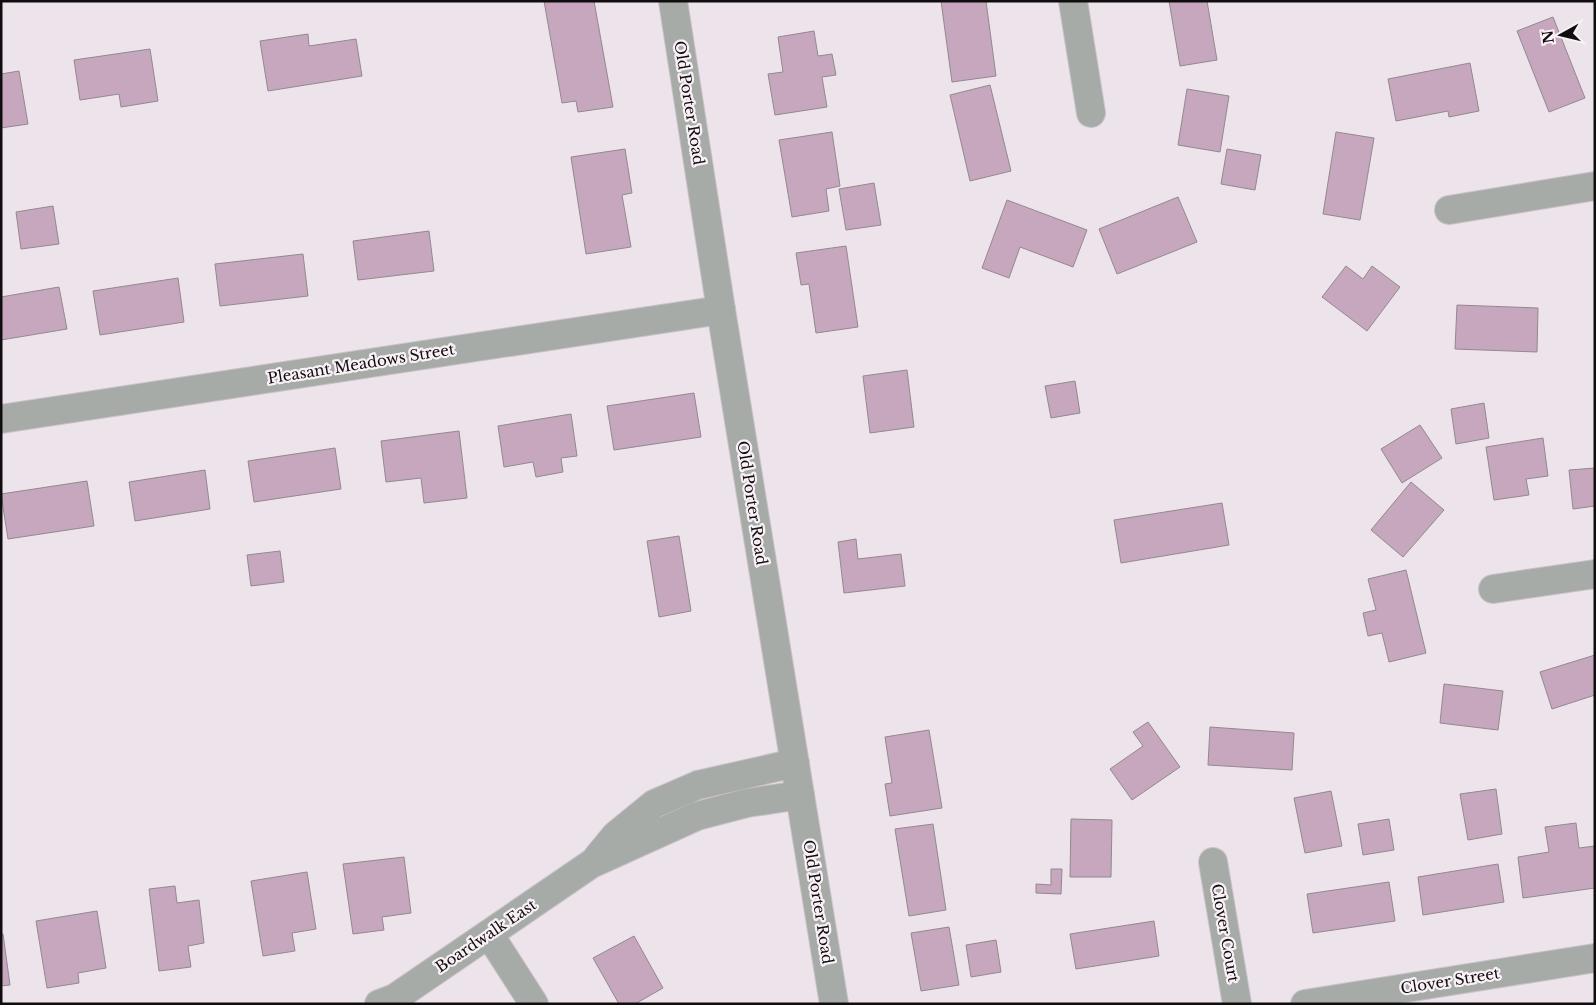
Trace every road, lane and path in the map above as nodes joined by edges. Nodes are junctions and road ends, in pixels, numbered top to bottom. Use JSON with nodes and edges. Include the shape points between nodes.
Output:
{"nodes":[{"id":1,"x":674,"y":1,"type":"edge"},
{"id":2,"x":1074,"y":1,"type":"edge"},
{"id":3,"x":1091,"y":113,"type":"dead end"},
{"id":4,"x":1595,"y":186,"type":"edge"},
{"id":5,"x":1449,"y":210,"type":"dead end"},
{"id":6,"x":721,"y":310,"type":"junction"},
{"id":7,"x":1,"y":419,"type":"edge"},
{"id":8,"x":1595,"y":574,"type":"edge"},
{"id":9,"x":1493,"y":589,"type":"dead end"},
{"id":10,"x":795,"y":763,"type":"junction"},
{"id":11,"x":800,"y":795,"type":"junction"},
{"id":12,"x":1213,"y":862,"type":"dead end"},
{"id":13,"x":591,"y":864,"type":"junction"},
{"id":14,"x":489,"y":934,"type":"junction"},
{"id":15,"x":1595,"y":958,"type":"edge"},
{"id":16,"x":379,"y":1004,"type":"edge"},
{"id":17,"x":534,"y":1004,"type":"edge"},
{"id":18,"x":834,"y":1004,"type":"edge"},
{"id":19,"x":1237,"y":1004,"type":"edge"},
{"id":20,"x":1305,"y":1004,"type":"edge"}],
"edges":[{"from":1,"to":6,"type":"street","name":"Old Porter Road"},
{"from":2,"to":3,"type":"street"},
{"from":4,"to":5,"type":"street"},
{"from":6,"to":7,"type":"street","name":"Pleasant Meadows Street"},
{"from":6,"to":10,"type":"street","name":"Old Porter Road"},
{"from":8,"to":9,"type":"street"},
{"from":10,"to":11,"type":"street","name":"Old Porter Road"},
{"from":10,"to":13,"type":"street","name":"Boardwalk East","via":[[698,785],[654,804],[616,835]]},
{"from":11,"to":13,"type":"street","name":"Boardwalk East","via":[[747,803],[698,816]]},
{"from":11,"to":18,"type":"street","name":"Old Porter Road"},
{"from":12,"to":19,"type":"street","name":"Clover Court"},
{"from":13,"to":14,"type":"street","name":"Boardwalk East"},
{"from":14,"to":16,"type":"street","name":"Boardwalk East","via":[[395,998]]},
{"from":14,"to":17,"type":"street"},
{"from":15,"to":20,"type":"street","name":"Clover Street"}]}
